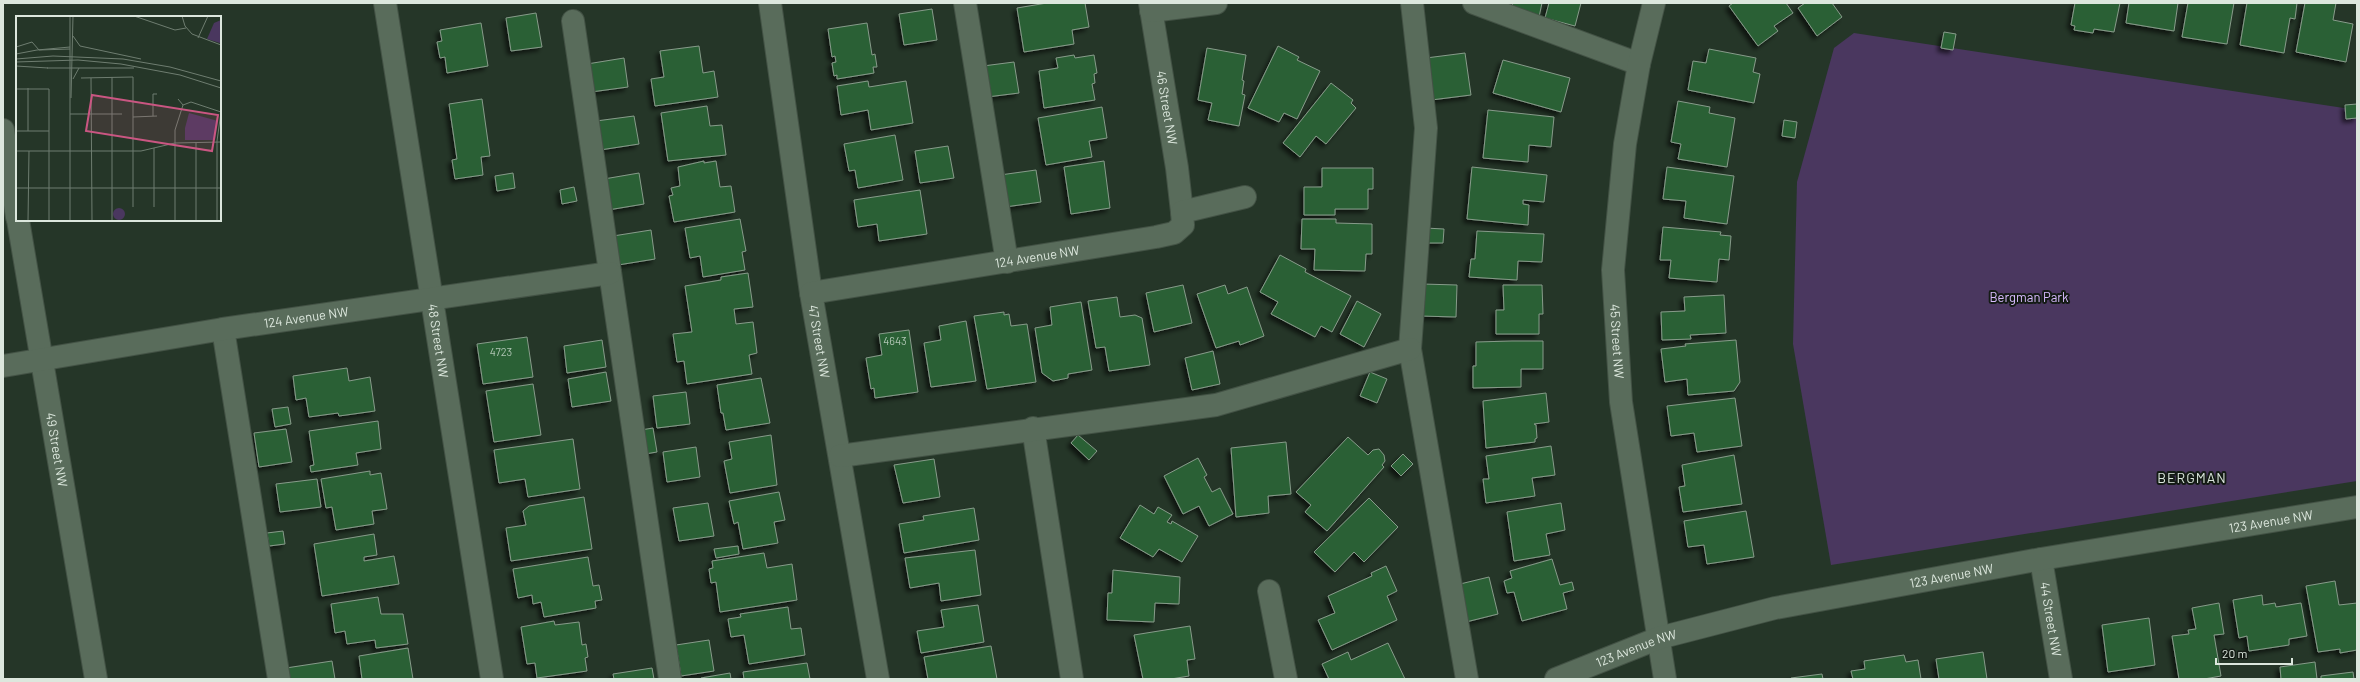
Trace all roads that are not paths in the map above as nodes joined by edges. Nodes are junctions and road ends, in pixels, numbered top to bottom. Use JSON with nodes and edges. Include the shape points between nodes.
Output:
{"nodes":[{"id":1,"x":385,"y":3,"type":"edge"},
{"id":2,"x":770,"y":3,"type":"edge"},
{"id":3,"x":965,"y":3,"type":"edge"},
{"id":4,"x":1216,"y":3,"type":"edge"},
{"id":5,"x":1412,"y":3,"type":"edge"},
{"id":6,"x":1474,"y":3,"type":"edge"},
{"id":7,"x":1654,"y":3,"type":"edge"},
{"id":8,"x":1150,"y":7,"type":"edge"},
{"id":9,"x":573,"y":21,"type":"dead end"},
{"id":10,"x":1639,"y":64,"type":"junction"},
{"id":11,"x":3,"y":130,"type":"edge"},
{"id":12,"x":1245,"y":197,"type":"dead end"},
{"id":13,"x":16,"y":211,"type":"edge"},
{"id":14,"x":1182,"y":212,"type":"junction"},
{"id":15,"x":18,"y":221,"type":"edge"},
{"id":16,"x":1007,"y":262,"type":"junction"},
{"id":17,"x":610,"y":273,"type":"junction"},
{"id":18,"x":811,"y":293,"type":"junction"},
{"id":19,"x":433,"y":299,"type":"junction"},
{"id":20,"x":223,"y":329,"type":"junction"},
{"id":21,"x":1410,"y":350,"type":"junction"},
{"id":22,"x":40,"y":360,"type":"junction"},
{"id":23,"x":3,"y":366,"type":"edge"},
{"id":24,"x":1033,"y":428,"type":"junction"},
{"id":25,"x":840,"y":456,"type":"junction"},
{"id":26,"x":2357,"y":507,"type":"edge"},
{"id":27,"x":2041,"y":560,"type":"junction"},
{"id":28,"x":1269,"y":591,"type":"dead end"},
{"id":29,"x":1659,"y":638,"type":"junction"},
{"id":30,"x":96,"y":679,"type":"edge"},
{"id":31,"x":279,"y":679,"type":"edge"},
{"id":32,"x":492,"y":679,"type":"edge"},
{"id":33,"x":670,"y":679,"type":"edge"},
{"id":34,"x":878,"y":679,"type":"edge"},
{"id":35,"x":1072,"y":679,"type":"edge"},
{"id":36,"x":1286,"y":679,"type":"edge"},
{"id":37,"x":1467,"y":679,"type":"edge"},
{"id":38,"x":1556,"y":679,"type":"edge"},
{"id":39,"x":1665,"y":679,"type":"edge"},
{"id":40,"x":2061,"y":679,"type":"edge"}],
"edges":[{"from":1,"to":19,"type":"street","name":"48 Street NW"},
{"from":2,"to":18,"type":"street","name":"47 Street NW"},
{"from":3,"to":16,"type":"street"},
{"from":4,"to":8,"type":"street"},
{"from":5,"to":21,"type":"street","via":[[1426,128]]},
{"from":6,"to":10,"type":"street"},
{"from":7,"to":10,"type":"street","name":"45 Street NW"},
{"from":8,"to":14,"type":"street","name":"46 Street NW"},
{"from":9,"to":17,"type":"street"},
{"from":10,"to":29,"type":"street","name":"45 Street NW","via":[[1625,144],[1613,270],[1621,402]]},
{"from":11,"to":13,"type":"street"},
{"from":12,"to":14,"type":"street"},
{"from":14,"to":16,"type":"street","name":"124 Avenue NW","via":[[1183,225],[1174,233]]},
{"from":15,"to":22,"type":"street","name":"49 Street NW"},
{"from":16,"to":18,"type":"street","name":"124 Avenue NW"},
{"from":17,"to":19,"type":"street","name":"124 Avenue NW"},
{"from":17,"to":33,"type":"street"},
{"from":18,"to":25,"type":"street","name":"47 Street NW"},
{"from":19,"to":20,"type":"street","name":"124 Avenue NW"},
{"from":19,"to":32,"type":"street","name":"48 Street NW"},
{"from":20,"to":22,"type":"street","name":"124 Avenue NW"},
{"from":20,"to":31,"type":"street"},
{"from":21,"to":24,"type":"street","via":[[1216,405]]},
{"from":21,"to":37,"type":"street"},
{"from":22,"to":23,"type":"street","name":"124 Avenue NW"},
{"from":22,"to":30,"type":"street","name":"49 Street NW"},
{"from":24,"to":25,"type":"street"},
{"from":24,"to":35,"type":"street"},
{"from":25,"to":34,"type":"street","name":"47 Street NW"},
{"from":26,"to":27,"type":"street","name":"123 Avenue NW"},
{"from":27,"to":29,"type":"street","name":"123 Avenue NW","via":[[1775,608]]},
{"from":27,"to":40,"type":"street","name":"44 Street NW"},
{"from":28,"to":36,"type":"street"},
{"from":29,"to":38,"type":"street","name":"123 Avenue NW"},
{"from":29,"to":39,"type":"street","name":"45 Street NW"}]}
